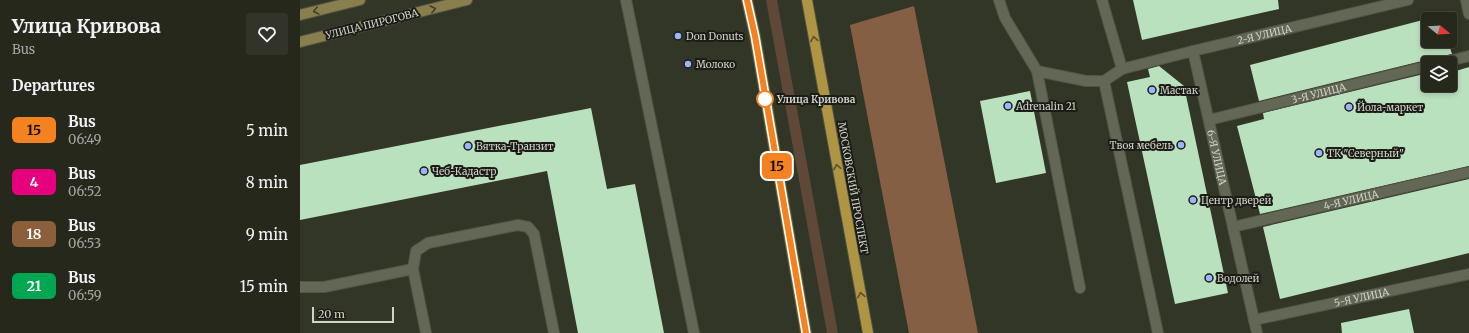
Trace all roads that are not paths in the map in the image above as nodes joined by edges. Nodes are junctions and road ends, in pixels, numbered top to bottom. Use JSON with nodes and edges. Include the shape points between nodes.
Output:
{"nodes":[{"id":1,"x":360,"y":0,"type":"edge"},
{"id":2,"x":467,"y":0,"type":"edge"},
{"id":3,"x":626,"y":0,"type":"edge"},
{"id":4,"x":747,"y":0,"type":"edge"},
{"id":5,"x":807,"y":0,"type":"edge"},
{"id":6,"x":999,"y":0,"type":"edge"},
{"id":7,"x":1102,"y":0,"type":"edge"},
{"id":8,"x":1408,"y":0,"type":"edge"},
{"id":9,"x":1466,"y":0,"type":"edge"},
{"id":10,"x":1469,"y":14,"type":"edge"},
{"id":11,"x":300,"y":15,"type":"edge"},
{"id":12,"x":300,"y":42,"type":"edge"},
{"id":13,"x":1193,"y":51,"type":"junction"},
{"id":14,"x":1469,"y":56,"type":"edge"},
{"id":15,"x":1457,"y":59,"type":"edge"},
{"id":16,"x":1421,"y":68,"type":"edge"},
{"id":17,"x":1122,"y":70,"type":"junction"},
{"id":18,"x":1037,"y":71,"type":"junction"},
{"id":19,"x":1104,"y":81,"type":"junction"},
{"id":20,"x":1209,"y":120,"type":"junction"},
{"id":21,"x":1469,"y":172,"type":"edge"},
{"id":22,"x":1234,"y":227,"type":"junction"},
{"id":23,"x":413,"y":269,"type":"junction"},
{"id":24,"x":1469,"y":274,"type":"edge"},
{"id":25,"x":300,"y":287,"type":"edge"},
{"id":26,"x":1080,"y":288,"type":"dead end"},
{"id":27,"x":1254,"y":320,"type":"junction"},
{"id":28,"x":426,"y":333,"type":"edge"},
{"id":29,"x":554,"y":333,"type":"edge"},
{"id":30,"x":694,"y":333,"type":"edge"},
{"id":31,"x":806,"y":333,"type":"edge"},
{"id":32,"x":868,"y":333,"type":"edge"},
{"id":33,"x":1158,"y":333,"type":"edge"},
{"id":34,"x":1257,"y":333,"type":"edge"}],
"edges":[{"from":1,"to":11,"type":"main road","one_way":true},
{"from":12,"to":2,"type":"main road","name":"УЛИЦА ПИРОГОВА","one_way":true},
{"from":3,"to":30,"type":"lane"},
{"from":4,"to":31,"type":"main road"},
{"from":32,"to":5,"type":"main road","name":"МОСКОВСКИЙ ПРОСПЕКТ","one_way":true},
{"from":6,"to":18,"type":"lane","via":[[1005,18]]},
{"from":7,"to":17,"type":"lane"},
{"from":8,"to":13,"type":"lane","name":"2-Я УЛИЦА"},
{"from":9,"to":10,"type":"lane"},
{"from":13,"to":17,"type":"lane","name":"2-Я УЛИЦА"},
{"from":13,"to":20,"type":"lane","name":"6-Я УЛИЦА"},
{"from":14,"to":15,"type":"lane"},
{"from":16,"to":20,"type":"lane","name":"3-Я УЛИЦА"},
{"from":17,"to":19,"type":"lane","name":"2-Я УЛИЦА"},
{"from":18,"to":19,"type":"lane","via":[[1086,81]]},
{"from":18,"to":26,"type":"lane"},
{"from":19,"to":33,"type":"lane"},
{"from":20,"to":22,"type":"lane","name":"6-Я УЛИЦА"},
{"from":21,"to":22,"type":"lane","name":"4-Я УЛИЦА"},
{"from":22,"to":27,"type":"lane","name":"6-Я УЛИЦА"},
{"from":23,"to":25,"type":"lane","via":[[324,287]]},
{"from":23,"to":28,"type":"lane"},
{"from":23,"to":29,"type":"lane","via":[[416,252],[428,243],[518,225],[528,227],[534,234]]},
{"from":24,"to":27,"type":"lane","name":"5-Я УЛИЦА"},
{"from":27,"to":34,"type":"lane","name":"6-Я УЛИЦА"}]}
